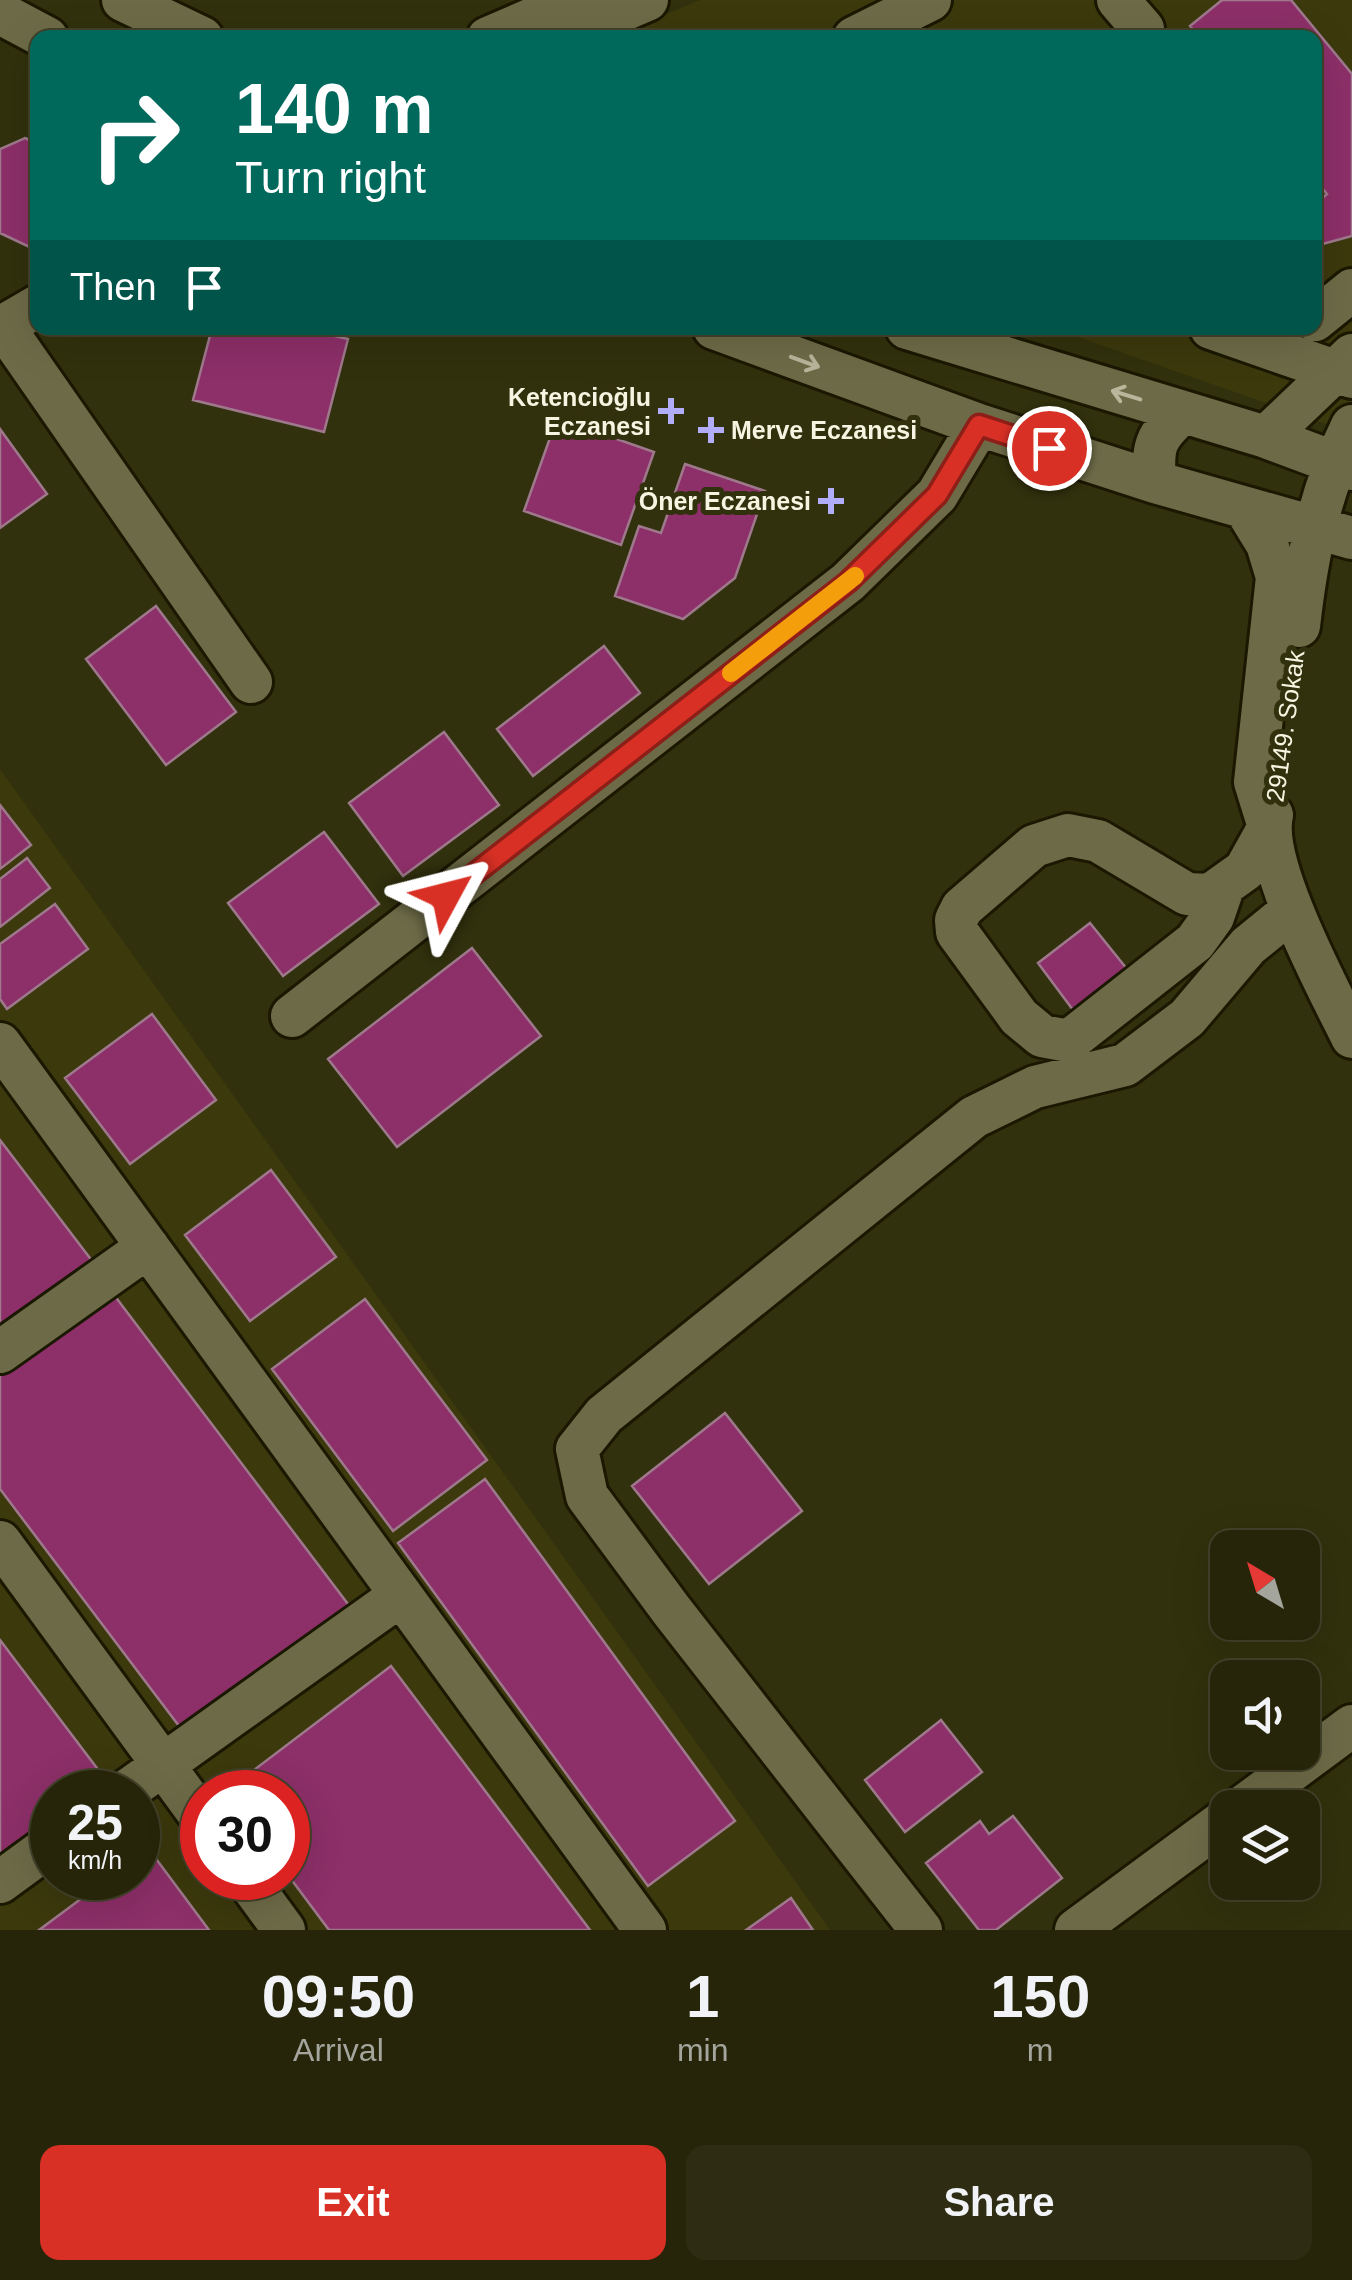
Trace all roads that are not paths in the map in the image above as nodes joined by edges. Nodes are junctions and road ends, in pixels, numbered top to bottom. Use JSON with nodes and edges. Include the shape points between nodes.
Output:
{"nodes":[{"id":1,"x":124,"y":0,"type":"edge"},
{"id":2,"x":576,"y":0,"type":"edge"},
{"id":3,"x":646,"y":0,"type":"edge"},
{"id":4,"x":930,"y":0,"type":"edge"},
{"id":5,"x":0,"y":13,"type":"edge"},
{"id":6,"x":33,"y":30,"type":"edge"},
{"id":7,"x":186,"y":30,"type":"edge"},
{"id":8,"x":507,"y":30,"type":"edge"},
{"id":9,"x":577,"y":30,"type":"edge"},
{"id":10,"x":870,"y":30,"type":"edge"},
{"id":11,"x":1352,"y":290,"type":"edge"},
{"id":12,"x":1322,"y":314,"type":"edge"},
{"id":13,"x":13,"y":320,"type":"edge"},
{"id":14,"x":1352,"y":331,"type":"edge"},
{"id":15,"x":733,"y":335,"type":"edge"},
{"id":16,"x":930,"y":335,"type":"edge"},
{"id":17,"x":1235,"y":335,"type":"edge"},
{"id":18,"x":1297,"y":335,"type":"edge"},
{"id":19,"x":1346,"y":367,"type":"edge"},
{"id":20,"x":1183,"y":412,"type":"junction"},
{"id":21,"x":979,"y":425,"type":"junction"},
{"id":22,"x":1266,"y":436,"type":"junction"},
{"id":23,"x":1346,"y":452,"type":"edge"},
{"id":24,"x":1154,"y":482,"type":"junction"},
{"id":25,"x":1245,"y":508,"type":"junction"},
{"id":26,"x":1333,"y":532,"type":"edge"},
{"id":27,"x":251,"y":682,"type":"dead end"},
{"id":28,"x":1269,"y":827,"type":"junction"},
{"id":29,"x":1224,"y":885,"type":"junction"},
{"id":30,"x":1292,"y":910,"type":"junction"},
{"id":31,"x":292,"y":1016,"type":"dead end"},
{"id":32,"x":1352,"y":1037,"type":"edge"},
{"id":33,"x":0,"y":1044,"type":"edge"},
{"id":34,"x":148,"y":1247,"type":"junction"},
{"id":35,"x":0,"y":1352,"type":"edge"},
{"id":36,"x":0,"y":1542,"type":"edge"},
{"id":37,"x":402,"y":1595,"type":"junction"},
{"id":38,"x":1352,"y":1726,"type":"edge"},
{"id":39,"x":164,"y":1765,"type":"junction"},
{"id":40,"x":157,"y":1770,"type":"edge"},
{"id":41,"x":180,"y":1787,"type":"edge"},
{"id":42,"x":1265,"y":1790,"type":"edge"},
{"id":43,"x":1210,"y":1831,"type":"edge"},
{"id":44,"x":30,"y":1860,"type":"edge"},
{"id":45,"x":0,"y":1882,"type":"edge"},
{"id":46,"x":262,"y":1900,"type":"edge"},
{"id":47,"x":284,"y":1930,"type":"edge"},
{"id":48,"x":645,"y":1930,"type":"edge"},
{"id":49,"x":921,"y":1930,"type":"edge"},
{"id":50,"x":1076,"y":1930,"type":"edge"}],
"edges":[{"from":1,"to":7,"type":"street"},
{"from":2,"to":8,"type":"street"},
{"from":3,"to":9,"type":"street"},
{"from":4,"to":10,"type":"street"},
{"from":5,"to":6,"type":"street"},
{"from":11,"to":12,"type":"street"},
{"from":13,"to":27,"type":"street"},
{"from":14,"to":18,"type":"street","via":[[1318,359],[1282,347]]},
{"from":15,"to":21,"type":"street","one_way":true},
{"from":20,"to":16,"type":"street","one_way":true},
{"from":17,"to":19,"type":"street"},
{"from":19,"to":22,"type":"street"},
{"from":20,"to":22,"type":"street"},
{"from":20,"to":24,"type":"street","via":[[1156,442]]},
{"from":21,"to":24,"type":"street"},
{"from":21,"to":31,"type":"street","via":[[937,495],[848,582]]},
{"from":22,"to":23,"type":"street"},
{"from":23,"to":26,"type":"street","name":"29149. Sokak"},
{"from":24,"to":25,"type":"street"},
{"from":25,"to":26,"type":"street"},
{"from":25,"to":28,"type":"street","via":[[1267,544],[1276,578],[1255,782]]},
{"from":26,"to":28,"type":"street","name":"29149. Sokak"},
{"from":28,"to":29,"type":"street","via":[[1245,870]]},
{"from":28,"to":30,"type":"street","name":"29149. Sokak"},
{"from":29,"to":29,"type":"street","via":[[1196,942],[1069,1041],[1042,1036],[1019,1016],[957,932],[962,908],[1034,846],[1068,835],[1098,840],[1186,894],[1210,894]]},
{"from":30,"to":32,"type":"street","name":"29149. Sokak"},
{"from":30,"to":49,"type":"street","via":[[1248,946],[1187,1018],[1125,1065],[1035,1088],[974,1118],[604,1415],[578,1449],[587,1496]]},
{"from":33,"to":34,"type":"street"},
{"from":34,"to":35,"type":"street"},
{"from":34,"to":37,"type":"street"},
{"from":36,"to":39,"type":"street"},
{"from":37,"to":39,"type":"street"},
{"from":37,"to":48,"type":"street"},
{"from":38,"to":42,"type":"street"},
{"from":39,"to":40,"type":"street"},
{"from":39,"to":41,"type":"street"},
{"from":43,"to":50,"type":"street"},
{"from":44,"to":45,"type":"street"},
{"from":46,"to":47,"type":"street"}]}
